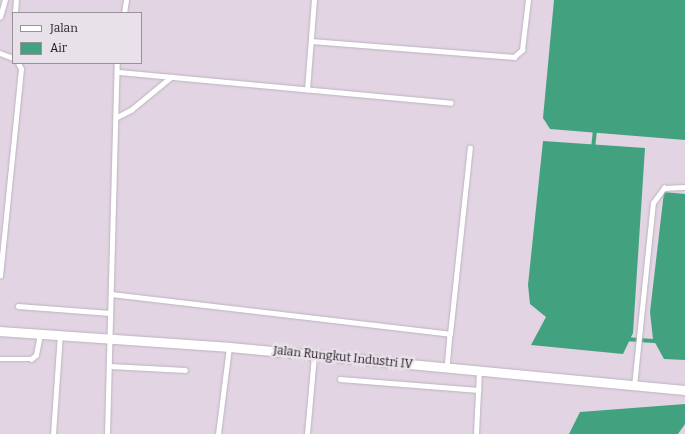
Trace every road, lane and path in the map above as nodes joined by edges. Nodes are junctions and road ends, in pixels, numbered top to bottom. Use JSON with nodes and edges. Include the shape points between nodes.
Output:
{"nodes":[{"id":1,"x":5,"y":0,"type":"edge"},
{"id":2,"x":16,"y":0,"type":"edge"},
{"id":3,"x":126,"y":0,"type":"edge"},
{"id":4,"x":314,"y":0,"type":"edge"},
{"id":5,"x":528,"y":0,"type":"edge"},
{"id":6,"x":15,"y":12,"type":"edge"},
{"id":7,"x":124,"y":12,"type":"edge"},
{"id":8,"x":0,"y":17,"type":"edge"},
{"id":9,"x":311,"y":41,"type":"junction"},
{"id":10,"x":0,"y":53,"type":"edge"},
{"id":11,"x":12,"y":58,"type":"edge"},
{"id":12,"x":18,"y":64,"type":"edge"},
{"id":13,"x":117,"y":64,"type":"edge"},
{"id":14,"x":118,"y":72,"type":"junction"},
{"id":15,"x":171,"y":77,"type":"junction"},
{"id":16,"x":307,"y":90,"type":"junction"},
{"id":17,"x":451,"y":103,"type":"dead end"},
{"id":18,"x":117,"y":117,"type":"junction"},
{"id":19,"x":470,"y":148,"type":"dead end"},
{"id":20,"x":685,"y":187,"type":"edge"},
{"id":21,"x":0,"y":276,"type":"edge"},
{"id":22,"x":111,"y":294,"type":"junction"},
{"id":23,"x":18,"y":306,"type":"dead end"},
{"id":24,"x":110,"y":314,"type":"junction"},
{"id":25,"x":0,"y":331,"type":"edge"},
{"id":26,"x":450,"y":334,"type":"junction"},
{"id":27,"x":40,"y":335,"type":"junction"},
{"id":28,"x":60,"y":335,"type":"junction"},
{"id":29,"x":111,"y":339,"type":"junction"},
{"id":30,"x":229,"y":346,"type":"junction"},
{"id":31,"x":314,"y":355,"type":"junction"},
{"id":32,"x":0,"y":359,"type":"edge"},
{"id":33,"x":110,"y":366,"type":"junction"},
{"id":34,"x":447,"y":368,"type":"junction"},
{"id":35,"x":185,"y":370,"type":"dead end"},
{"id":36,"x":479,"y":371,"type":"junction"},
{"id":37,"x":340,"y":379,"type":"dead end"},
{"id":38,"x":634,"y":386,"type":"junction"},
{"id":39,"x":479,"y":390,"type":"junction"},
{"id":40,"x":683,"y":390,"type":"edge"},
{"id":41,"x":53,"y":434,"type":"edge"},
{"id":42,"x":107,"y":434,"type":"edge"},
{"id":43,"x":218,"y":434,"type":"edge"},
{"id":44,"x":307,"y":434,"type":"edge"},
{"id":45,"x":476,"y":434,"type":"edge"}],
"edges":[{"from":1,"to":8,"type":"lane"},
{"from":2,"to":6,"type":"lane"},
{"from":3,"to":7,"type":"lane"},
{"from":4,"to":9,"type":"lane"},
{"from":5,"to":9,"type":"lane","via":[[522,50],[514,58]]},
{"from":9,"to":16,"type":"lane"},
{"from":10,"to":11,"type":"lane"},
{"from":12,"to":21,"type":"lane","via":[[21,69]]},
{"from":13,"to":14,"type":"lane"},
{"from":14,"to":15,"type":"lane"},
{"from":14,"to":18,"type":"lane"},
{"from":15,"to":16,"type":"lane"},
{"from":15,"to":18,"type":"lane"},
{"from":16,"to":17,"type":"lane"},
{"from":18,"to":22,"type":"lane"},
{"from":19,"to":26,"type":"lane"},
{"from":20,"to":38,"type":"lane","via":[[664,188],[653,204]]},
{"from":22,"to":24,"type":"lane"},
{"from":22,"to":26,"type":"lane"},
{"from":23,"to":24,"type":"lane"},
{"from":24,"to":29,"type":"lane"},
{"from":25,"to":27,"type":"street","name":"Jalan Rungkut Industri IV"},
{"from":26,"to":34,"type":"lane"},
{"from":27,"to":28,"type":"street","name":"Jalan Rungkut Industri IV"},
{"from":27,"to":32,"type":"lane","via":[[36,355],[31,359]]},
{"from":28,"to":29,"type":"street","name":"Jalan Rungkut Industri IV"},
{"from":28,"to":41,"type":"lane"},
{"from":29,"to":30,"type":"street","name":"Jalan Rungkut Industri IV"},
{"from":29,"to":33,"type":"lane"},
{"from":30,"to":31,"type":"street","name":"Jalan Rungkut Industri IV"},
{"from":30,"to":43,"type":"lane"},
{"from":31,"to":34,"type":"street","name":"Jalan Rungkut Industri IV"},
{"from":31,"to":44,"type":"lane"},
{"from":33,"to":35,"type":"lane"},
{"from":33,"to":42,"type":"lane"},
{"from":34,"to":36,"type":"street","name":"Jalan Rungkut Industri IV"},
{"from":36,"to":38,"type":"street","name":"Jalan Rungkut Industri IV"},
{"from":36,"to":39,"type":"lane"},
{"from":37,"to":39,"type":"lane"},
{"from":38,"to":40,"type":"street","name":"Jalan Rungkut Industri IV"},
{"from":39,"to":45,"type":"lane"}]}
